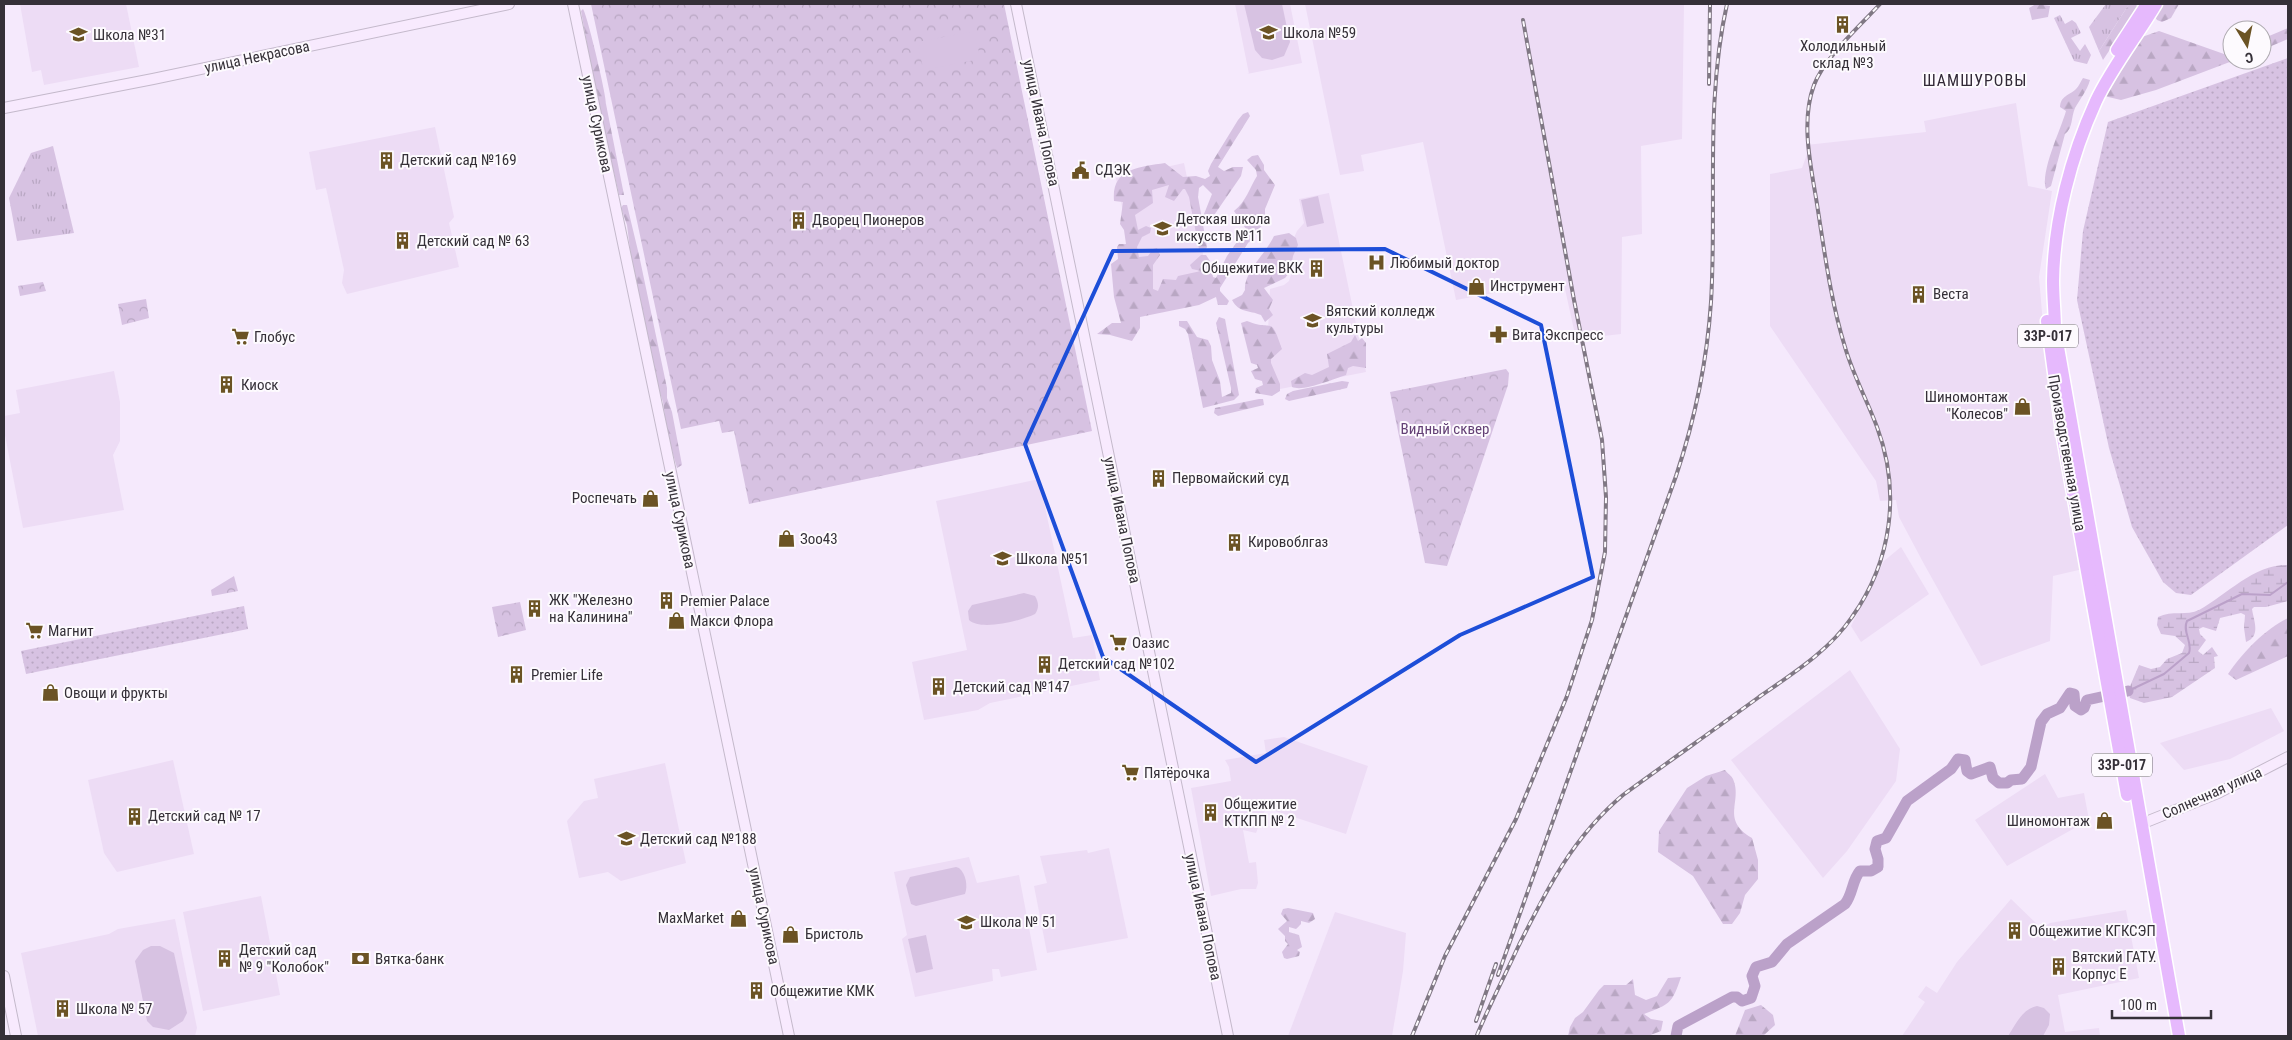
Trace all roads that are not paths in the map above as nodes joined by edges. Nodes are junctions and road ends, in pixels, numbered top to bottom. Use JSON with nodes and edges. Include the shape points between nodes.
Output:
{"nodes":[{"id":1,"x":509,"y":4,"type":"edge"},
{"id":2,"x":573,"y":4,"type":"edge"},
{"id":3,"x":1016,"y":4,"type":"edge"},
{"id":4,"x":2146,"y":4,"type":"edge"},
{"id":5,"x":2156,"y":4,"type":"edge"},
{"id":6,"x":4,"y":108,"type":"edge"},
{"id":7,"x":2112,"y":685,"type":"junction"},
{"id":8,"x":2288,"y":757,"type":"edge"},
{"id":9,"x":2137,"y":825,"type":"junction"},
{"id":10,"x":2153,"y":914,"type":"junction"},
{"id":11,"x":4,"y":976,"type":"edge"},
{"id":12,"x":16,"y":1036,"type":"edge"},
{"id":13,"x":789,"y":1036,"type":"edge"},
{"id":14,"x":1228,"y":1036,"type":"edge"},
{"id":15,"x":2172,"y":1036,"type":"edge"},
{"id":16,"x":2179,"y":1036,"type":"edge"}],
"edges":[{"from":1,"to":6,"type":"street","name":"улица Некрасова"},
{"from":2,"to":13,"type":"street","name":"улица Сурикова"},
{"from":3,"to":14,"type":"street","name":"улица Ивана Попова"},
{"from":4,"to":7,"type":"highway","name":"Производственная улица","number":"33Р-017","via":[[2083,113],[2058,191],[2046,260],[2049,350]]},
{"from":5,"to":7,"type":"highway","name":"Производственная улица","number":"33Р-017","via":[[2100,95],[2077,149],[2057,236],[2053,281],[2056,330]]},
{"from":7,"to":9,"type":"highway","name":"Производственная улица","number":"33Р-017"},
{"from":8,"to":9,"type":"street","name":"Солнечная улица","via":[[2218,793]]},
{"from":9,"to":10,"type":"highway","name":"Производственная улица"},
{"from":10,"to":15,"type":"highway"},
{"from":10,"to":16,"type":"highway"},
{"from":11,"to":12,"type":"street"}]}
